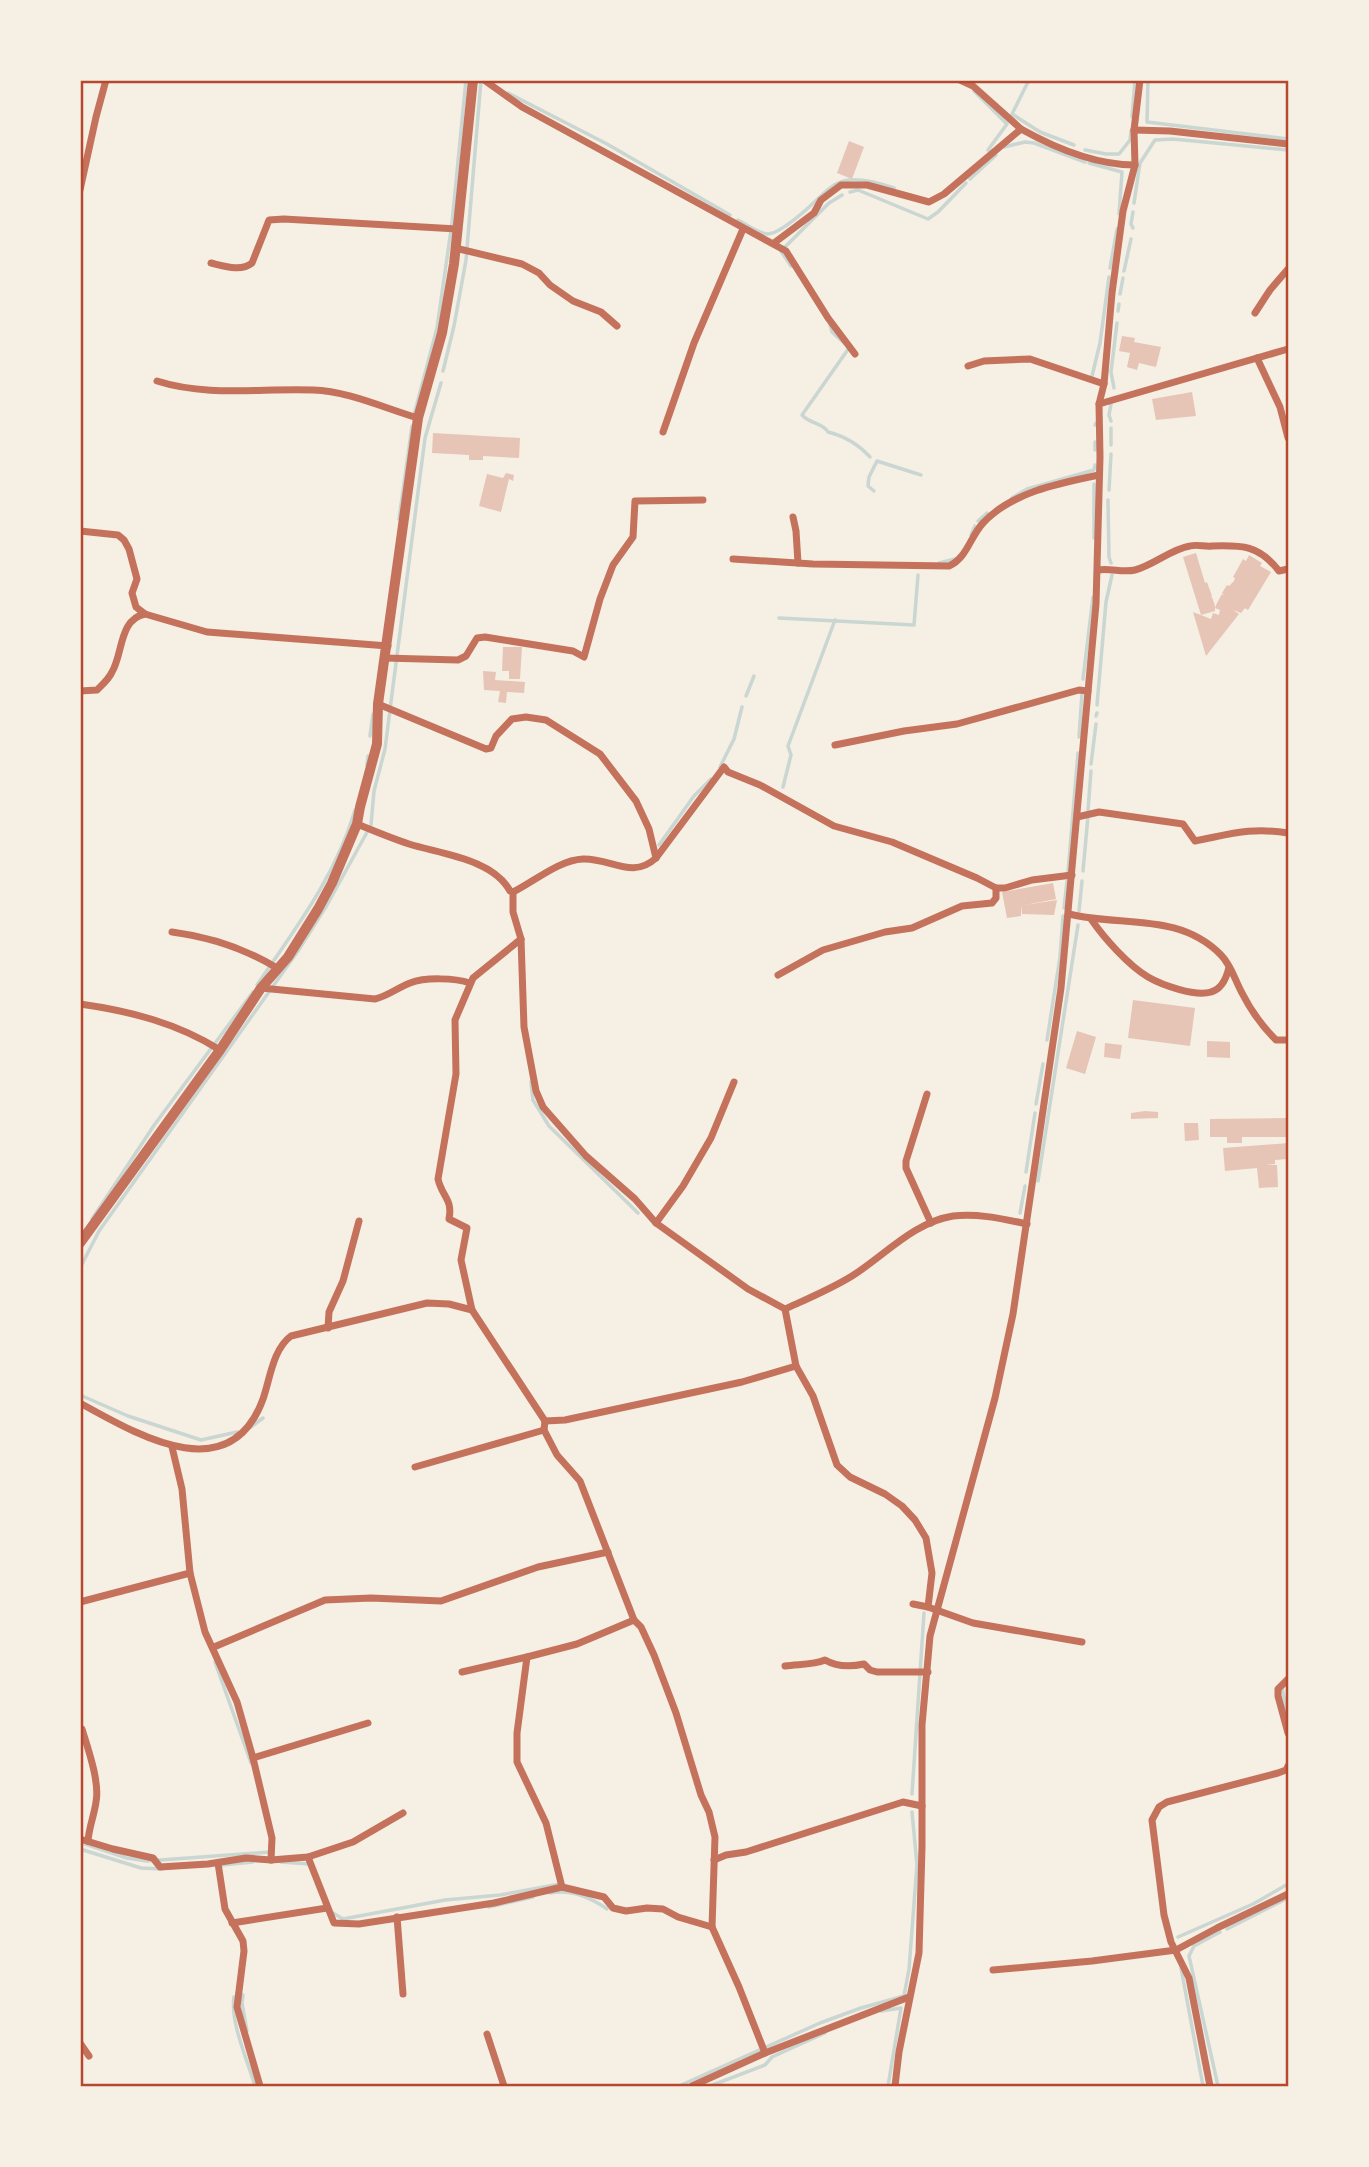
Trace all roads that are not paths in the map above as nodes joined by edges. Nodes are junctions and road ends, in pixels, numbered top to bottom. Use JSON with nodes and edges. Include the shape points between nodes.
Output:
{"nodes":[{"id":1,"x":106,"y":80,"type":"edge"},
{"id":2,"x":472,"y":80,"type":"edge"},
{"id":3,"x":484,"y":80,"type":"edge"},
{"id":4,"x":960,"y":80,"type":"edge"},
{"id":5,"x":1140,"y":80,"type":"edge"},
{"id":6,"x":1021,"y":129,"type":"junction"},
{"id":7,"x":1134,"y":130,"type":"junction"},
{"id":8,"x":1289,"y":144,"type":"edge"},
{"id":9,"x":1135,"y":165,"type":"junction"},
{"id":10,"x":80,"y":190,"type":"edge"},
{"id":11,"x":457,"y":229,"type":"junction"},
{"id":12,"x":743,"y":229,"type":"junction"},
{"id":13,"x":774,"y":243,"type":"junction"},
{"id":14,"x":455,"y":248,"type":"junction"},
{"id":15,"x":211,"y":263,"type":"dead end"},
{"id":16,"x":1289,"y":269,"type":"edge"},
{"id":17,"x":1255,"y":313,"type":"dead end"},
{"id":18,"x":617,"y":326,"type":"dead end"},
{"id":19,"x":1289,"y":349,"type":"edge"},
{"id":20,"x":855,"y":354,"type":"dead end"},
{"id":21,"x":1257,"y":358,"type":"junction"},
{"id":22,"x":968,"y":366,"type":"dead end"},
{"id":23,"x":157,"y":381,"type":"dead end"},
{"id":24,"x":1104,"y":384,"type":"junction"},
{"id":25,"x":1099,"y":404,"type":"junction"},
{"id":26,"x":418,"y":418,"type":"junction"},
{"id":27,"x":663,"y":432,"type":"dead end"},
{"id":28,"x":1289,"y":438,"type":"edge"},
{"id":29,"x":1100,"y":475,"type":"junction"},
{"id":30,"x":703,"y":500,"type":"dead end"},
{"id":31,"x":793,"y":517,"type":"dead end"},
{"id":32,"x":80,"y":531,"type":"edge"},
{"id":33,"x":733,"y":559,"type":"dead end"},
{"id":34,"x":799,"y":564,"type":"junction"},
{"id":35,"x":1289,"y":569,"type":"edge"},
{"id":36,"x":1098,"y":570,"type":"junction"},
{"id":37,"x":145,"y":614,"type":"junction"},
{"id":38,"x":388,"y":646,"type":"junction"},
{"id":39,"x":384,"y":658,"type":"junction"},
{"id":40,"x":80,"y":691,"type":"edge"},
{"id":41,"x":1088,"y":691,"type":"junction"},
{"id":42,"x":378,"y":704,"type":"junction"},
{"id":43,"x":835,"y":745,"type":"dead end"},
{"id":44,"x":1077,"y":817,"type":"junction"},
{"id":45,"x":357,"y":824,"type":"junction"},
{"id":46,"x":1289,"y":833,"type":"edge"},
{"id":47,"x":656,"y":858,"type":"junction"},
{"id":48,"x":1072,"y":875,"type":"junction"},
{"id":49,"x":996,"y":888,"type":"junction"},
{"id":50,"x":513,"y":891,"type":"junction"},
{"id":51,"x":1069,"y":914,"type":"junction"},
{"id":52,"x":1091,"y":919,"type":"junction"},
{"id":53,"x":172,"y":932,"type":"dead end"},
{"id":54,"x":521,"y":939,"type":"junction"},
{"id":55,"x":273,"y":965,"type":"junction"},
{"id":56,"x":1229,"y":967,"type":"junction"},
{"id":57,"x":778,"y":975,"type":"dead end"},
{"id":58,"x":470,"y":983,"type":"junction"},
{"id":59,"x":261,"y":988,"type":"junction"},
{"id":60,"x":80,"y":1004,"type":"edge"},
{"id":61,"x":1289,"y":1040,"type":"edge"},
{"id":62,"x":219,"y":1050,"type":"junction"},
{"id":63,"x":734,"y":1082,"type":"dead end"},
{"id":64,"x":926,"y":1094,"type":"dead end"},
{"id":65,"x":359,"y":1220,"type":"dead end"},
{"id":66,"x":656,"y":1223,"type":"junction"},
{"id":67,"x":931,"y":1223,"type":"junction"},
{"id":68,"x":1027,"y":1224,"type":"junction"},
{"id":69,"x":80,"y":1243,"type":"edge"},
{"id":70,"x":785,"y":1309,"type":"junction"},
{"id":71,"x":472,"y":1310,"type":"junction"},
{"id":72,"x":328,"y":1328,"type":"junction"},
{"id":73,"x":796,"y":1366,"type":"junction"},
{"id":74,"x":80,"y":1404,"type":"edge"},
{"id":75,"x":545,"y":1426,"type":"junction"},
{"id":76,"x":172,"y":1447,"type":"junction"},
{"id":77,"x":415,"y":1467,"type":"dead end"},
{"id":78,"x":608,"y":1552,"type":"junction"},
{"id":79,"x":190,"y":1573,"type":"junction"},
{"id":80,"x":80,"y":1602,"type":"edge"},
{"id":81,"x":913,"y":1604,"type":"dead end"},
{"id":82,"x":928,"y":1607,"type":"junction"},
{"id":83,"x":938,"y":1611,"type":"junction"},
{"id":84,"x":634,"y":1620,"type":"junction"},
{"id":85,"x":1082,"y":1642,"type":"dead end"},
{"id":86,"x":214,"y":1647,"type":"junction"},
{"id":87,"x":527,"y":1657,"type":"junction"},
{"id":88,"x":785,"y":1666,"type":"dead end"},
{"id":89,"x":462,"y":1672,"type":"dead end"},
{"id":90,"x":928,"y":1672,"type":"junction"},
{"id":91,"x":1289,"y":1679,"type":"edge"},
{"id":92,"x":368,"y":1723,"type":"dead end"},
{"id":93,"x":82,"y":1729,"type":"dead end"},
{"id":94,"x":1289,"y":1733,"type":"edge"},
{"id":95,"x":253,"y":1758,"type":"junction"},
{"id":96,"x":1289,"y":1766,"type":"edge"},
{"id":97,"x":922,"y":1806,"type":"junction"},
{"id":98,"x":403,"y":1813,"type":"dead end"},
{"id":99,"x":84,"y":1840,"type":"edge"},
{"id":100,"x":308,"y":1857,"type":"junction"},
{"id":101,"x":271,"y":1860,"type":"junction"},
{"id":102,"x":715,"y":1860,"type":"junction"},
{"id":103,"x":218,"y":1863,"type":"junction"},
{"id":104,"x":562,"y":1887,"type":"junction"},
{"id":105,"x":1289,"y":1894,"type":"edge"},
{"id":106,"x":327,"y":1908,"type":"junction"},
{"id":107,"x":397,"y":1917,"type":"junction"},
{"id":108,"x":232,"y":1923,"type":"junction"},
{"id":109,"x":712,"y":1927,"type":"junction"},
{"id":110,"x":1176,"y":1950,"type":"junction"},
{"id":111,"x":993,"y":1970,"type":"dead end"},
{"id":112,"x":403,"y":1994,"type":"dead end"},
{"id":113,"x":909,"y":1997,"type":"junction"},
{"id":114,"x":487,"y":2034,"type":"dead end"},
{"id":115,"x":80,"y":2043,"type":"edge"},
{"id":116,"x":765,"y":2053,"type":"junction"},
{"id":117,"x":89,"y":2056,"type":"dead end"},
{"id":118,"x":260,"y":2087,"type":"edge"},
{"id":119,"x":504,"y":2087,"type":"edge"},
{"id":120,"x":692,"y":2087,"type":"edge"},
{"id":121,"x":895,"y":2087,"type":"edge"},
{"id":122,"x":1210,"y":2087,"type":"edge"}],
"edges":[{"from":1,"to":10,"type":"street"},
{"from":2,"to":11,"type":"street"},
{"from":3,"to":12,"type":"street","via":[[522,107]]},
{"from":4,"to":6,"type":"street"},
{"from":5,"to":7,"type":"street"},
{"from":6,"to":9,"type":"street","via":[[1090,158]]},
{"from":6,"to":13,"type":"street","via":[[929,202],[867,186],[841,185]]},
{"from":7,"to":8,"type":"street"},
{"from":7,"to":9,"type":"street"},
{"from":9,"to":24,"type":"street","via":[[1123,211]]},
{"from":11,"to":14,"type":"street"},
{"from":11,"to":15,"type":"street","via":[[269,220],[248,267]]},
{"from":12,"to":13,"type":"street"},
{"from":12,"to":27,"type":"street","via":[[694,343]]},
{"from":13,"to":20,"type":"street","via":[[786,251]]},
{"from":14,"to":18,"type":"street","via":[[522,264]]},
{"from":14,"to":26,"type":"street","via":[[442,333]]},
{"from":16,"to":17,"type":"street"},
{"from":19,"to":21,"type":"street"},
{"from":21,"to":25,"type":"street"},
{"from":21,"to":28,"type":"street"},
{"from":22,"to":24,"type":"street","via":[[1030,359]]},
{"from":23,"to":26,"type":"street","via":[[207,391],[333,392]]},
{"from":24,"to":25,"type":"street"},
{"from":25,"to":29,"type":"street"},
{"from":26,"to":38,"type":"street"},
{"from":29,"to":34,"type":"street","via":[[1051,486],[1011,503],[984,522],[962,558],[949,566]]},
{"from":29,"to":36,"type":"street"},
{"from":30,"to":39,"type":"street","via":[[635,500],[633,537],[613,565],[584,657],[573,651],[485,637],[477,638],[458,660]]},
{"from":31,"to":34,"type":"street"},
{"from":32,"to":37,"type":"street","via":[[118,535],[124,540],[137,579],[132,593],[136,607]]},
{"from":33,"to":34,"type":"street"},
{"from":35,"to":36,"type":"street","via":[[1279,571],[1269,559],[1236,544],[1191,545],[1128,572]]},
{"from":36,"to":41,"type":"street"},
{"from":37,"to":38,"type":"street","via":[[207,632]]},
{"from":37,"to":40,"type":"street","via":[[128,626],[107,679],[97,690]]},
{"from":38,"to":39,"type":"street"},
{"from":39,"to":42,"type":"street"},
{"from":41,"to":43,"type":"street","via":[[957,724]]},
{"from":41,"to":44,"type":"street"},
{"from":42,"to":45,"type":"street","via":[[377,744]]},
{"from":42,"to":47,"type":"street","via":[[486,749],[512,719],[546,720],[594,749],[608,763],[636,801]]},
{"from":44,"to":46,"type":"street","via":[[1099,812],[1184,824],[1195,841],[1248,830]]},
{"from":44,"to":48,"type":"street"},
{"from":45,"to":50,"type":"street","via":[[475,864]]},
{"from":45,"to":55,"type":"street","via":[[318,909],[288,957]]},
{"from":47,"to":49,"type":"street","via":[[724,767],[834,826],[892,842]]},
{"from":47,"to":50,"type":"street","via":[[629,869],[594,859],[576,860]]},
{"from":48,"to":49,"type":"street"},
{"from":48,"to":51,"type":"street"},
{"from":49,"to":57,"type":"street","via":[[992,903],[962,906],[912,928],[823,950]]},
{"from":50,"to":54,"type":"street"},
{"from":51,"to":52,"type":"street"},
{"from":51,"to":68,"type":"street"},
{"from":52,"to":56,"type":"street","via":[[1162,923],[1205,943]]},
{"from":52,"to":56,"type":"street","via":[[1101,935],[1147,976],[1169,987],[1211,992],[1221,985]]},
{"from":53,"to":55,"type":"street","via":[[232,946]]},
{"from":54,"to":58,"type":"street"},
{"from":54,"to":66,"type":"street","via":[[524,1027],[543,1107]]},
{"from":55,"to":59,"type":"street"},
{"from":56,"to":61,"type":"street","via":[[1259,1021],[1276,1040]]},
{"from":58,"to":59,"type":"street","via":[[455,978],[418,981],[375,999]]},
{"from":58,"to":71,"type":"street","via":[[456,1020],[456,1074],[439,1179],[450,1201],[449,1219],[467,1228],[461,1260]]},
{"from":59,"to":62,"type":"street"},
{"from":60,"to":62,"type":"street","via":[[164,1023],[197,1035]]},
{"from":62,"to":69,"type":"street"},
{"from":63,"to":66,"type":"street","via":[[711,1138]]},
{"from":64,"to":67,"type":"street","via":[[906,1168]]},
{"from":65,"to":72,"type":"street"},
{"from":66,"to":70,"type":"street","via":[[748,1289]]},
{"from":67,"to":68,"type":"street","via":[[953,1216],[991,1216]]},
{"from":67,"to":70,"type":"street","via":[[854,1275]]},
{"from":68,"to":83,"type":"street","via":[[995,1398]]},
{"from":70,"to":73,"type":"street"},
{"from":71,"to":72,"type":"street","via":[[427,1303]]},
{"from":71,"to":75,"type":"street"},
{"from":72,"to":76,"type":"street","via":[[283,1342],[254,1420],[233,1443],[216,1448]]},
{"from":73,"to":75,"type":"street"},
{"from":73,"to":82,"type":"street","via":[[813,1396],[837,1465],[849,1477],[902,1506],[926,1538],[932,1573]]},
{"from":74,"to":76,"type":"street"},
{"from":75,"to":77,"type":"street"},
{"from":75,"to":78,"type":"street","via":[[557,1455],[580,1481]]},
{"from":76,"to":79,"type":"street","via":[[179,1469]]},
{"from":78,"to":84,"type":"street"},
{"from":78,"to":86,"type":"street","via":[[538,1567],[441,1601],[325,1600]]},
{"from":79,"to":80,"type":"street"},
{"from":79,"to":86,"type":"street","via":[[205,1632]]},
{"from":81,"to":82,"type":"street"},
{"from":82,"to":83,"type":"street"},
{"from":83,"to":85,"type":"street","via":[[972,1623]]},
{"from":83,"to":90,"type":"street","via":[[930,1636]]},
{"from":84,"to":87,"type":"street","via":[[577,1644]]},
{"from":84,"to":102,"type":"street","via":[[654,1654],[676,1713],[709,1812]]},
{"from":86,"to":95,"type":"street"},
{"from":87,"to":89,"type":"street"},
{"from":87,"to":104,"type":"street","via":[[517,1762],[546,1823]]},
{"from":88,"to":90,"type":"street","via":[[825,1660],[848,1667],[864,1664],[877,1672]]},
{"from":90,"to":97,"type":"street","via":[[922,1726]]},
{"from":91,"to":94,"type":"street","via":[[1278,1696]]},
{"from":92,"to":95,"type":"street"},
{"from":93,"to":99,"type":"street","via":[[97,1801]]},
{"from":95,"to":101,"type":"street","via":[[272,1838]]},
{"from":96,"to":110,"type":"street","via":[[1278,1773],[1167,1802],[1154,1813],[1164,1915]]},
{"from":97,"to":102,"type":"street","via":[[903,1802]]},
{"from":97,"to":113,"type":"street","via":[[919,1953]]},
{"from":98,"to":100,"type":"street","via":[[353,1842]]},
{"from":99,"to":103,"type":"street","via":[[153,1858],[160,1867]]},
{"from":100,"to":101,"type":"street"},
{"from":100,"to":106,"type":"street"},
{"from":101,"to":103,"type":"street"},
{"from":102,"to":109,"type":"street"},
{"from":103,"to":108,"type":"street","via":[[222,1899]]},
{"from":104,"to":107,"type":"street","via":[[494,1903]]},
{"from":104,"to":109,"type":"street","via":[[604,1897],[613,1908],[663,1909]]},
{"from":105,"to":110,"type":"street"},
{"from":106,"to":107,"type":"street","via":[[338,1925]]},
{"from":106,"to":108,"type":"street"},
{"from":107,"to":112,"type":"street"},
{"from":108,"to":118,"type":"street","via":[[244,1951],[237,2007]]},
{"from":109,"to":116,"type":"street"},
{"from":110,"to":111,"type":"street"},
{"from":110,"to":122,"type":"street","via":[[1189,1978]]},
{"from":113,"to":116,"type":"street"},
{"from":113,"to":121,"type":"street"},
{"from":114,"to":119,"type":"street"},
{"from":115,"to":117,"type":"street"},
{"from":116,"to":120,"type":"street"}]}
